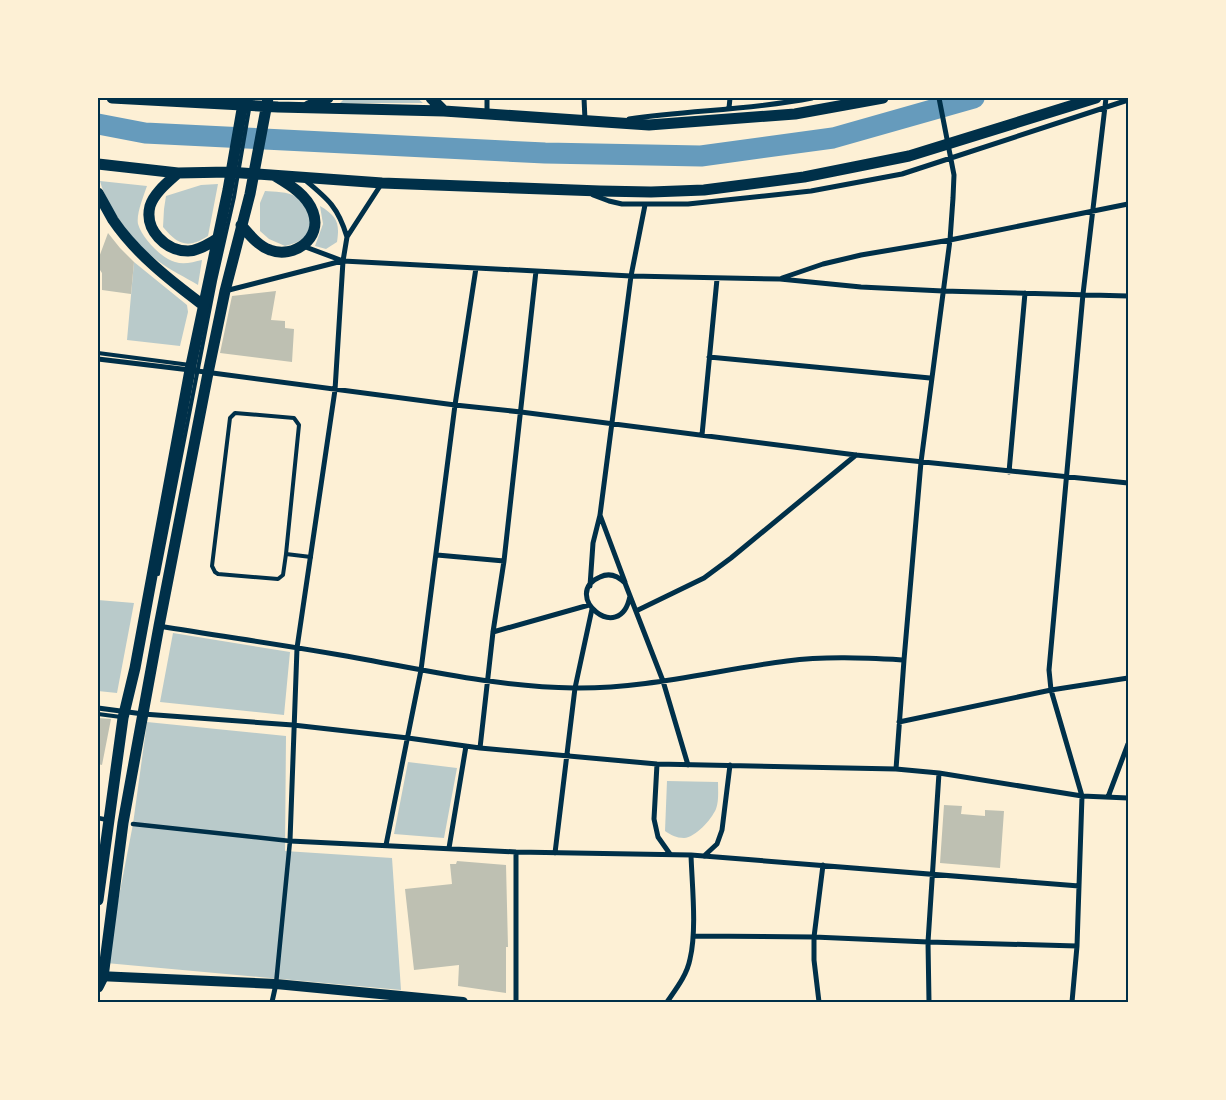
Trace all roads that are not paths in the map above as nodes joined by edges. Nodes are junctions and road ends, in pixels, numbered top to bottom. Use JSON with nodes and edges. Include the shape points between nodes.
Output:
{"nodes":[{"id":1,"x":112,"y":98,"type":"edge"},
{"id":2,"x":211,"y":98,"type":"edge"},
{"id":3,"x":244,"y":98,"type":"edge"},
{"id":4,"x":252,"y":98,"type":"edge"},
{"id":5,"x":268,"y":98,"type":"edge"},
{"id":6,"x":328,"y":98,"type":"edge"},
{"id":7,"x":432,"y":98,"type":"edge"},
{"id":8,"x":487,"y":98,"type":"edge"},
{"id":9,"x":584,"y":98,"type":"edge"},
{"id":10,"x":730,"y":98,"type":"edge"},
{"id":11,"x":812,"y":98,"type":"edge"},
{"id":12,"x":883,"y":98,"type":"edge"},
{"id":13,"x":939,"y":98,"type":"edge"},
{"id":14,"x":1096,"y":98,"type":"edge"},
{"id":15,"x":1106,"y":98,"type":"edge"},
{"id":16,"x":1128,"y":100,"type":"edge"},
{"id":17,"x":222,"y":104,"type":"junction"},
{"id":18,"x":303,"y":108,"type":"junction"},
{"id":19,"x":729,"y":108,"type":"junction"},
{"id":20,"x":1104,"y":108,"type":"junction"},
{"id":21,"x":444,"y":111,"type":"junction"},
{"id":22,"x":487,"y":115,"type":"junction"},
{"id":23,"x":585,"y":120,"type":"junction"},
{"id":24,"x":613,"y":122,"type":"junction"},
{"id":25,"x":951,"y":158,"type":"junction"},
{"id":26,"x":98,"y":164,"type":"edge"},
{"id":27,"x":178,"y":173,"type":"junction"},
{"id":28,"x":274,"y":175,"type":"junction"},
{"id":29,"x":303,"y":178,"type":"junction"},
{"id":30,"x":382,"y":183,"type":"junction"},
{"id":31,"x":580,"y":190,"type":"junction"},
{"id":32,"x":98,"y":193,"type":"edge"},
{"id":33,"x":231,"y":194,"type":"junction"},
{"id":34,"x":645,"y":204,"type":"junction"},
{"id":35,"x":1128,"y":204,"type":"edge"},
{"id":36,"x":1091,"y":212,"type":"junction"},
{"id":37,"x":241,"y":225,"type":"junction"},
{"id":38,"x":347,"y":237,"type":"junction"},
{"id":39,"x":217,"y":239,"type":"junction"},
{"id":40,"x":950,"y":240,"type":"junction"},
{"id":41,"x":302,"y":246,"type":"junction"},
{"id":42,"x":343,"y":261,"type":"junction"},
{"id":43,"x":476,"y":268,"type":"junction"},
{"id":44,"x":536,"y":270,"type":"junction"},
{"id":45,"x":631,"y":276,"type":"junction"},
{"id":46,"x":717,"y":279,"type":"junction"},
{"id":47,"x":780,"y":279,"type":"junction"},
{"id":48,"x":225,"y":291,"type":"junction"},
{"id":49,"x":943,"y":291,"type":"junction"},
{"id":50,"x":1025,"y":293,"type":"junction"},
{"id":51,"x":1083,"y":294,"type":"junction"},
{"id":52,"x":1128,"y":296,"type":"edge"},
{"id":53,"x":203,"y":305,"type":"junction"},
{"id":54,"x":98,"y":353,"type":"edge"},
{"id":55,"x":709,"y":356,"type":"junction"},
{"id":56,"x":98,"y":359,"type":"edge"},
{"id":57,"x":197,"y":369,"type":"junction"},
{"id":58,"x":930,"y":378,"type":"junction"},
{"id":59,"x":335,"y":390,"type":"junction"},
{"id":60,"x":454,"y":405,"type":"junction"},
{"id":61,"x":521,"y":412,"type":"junction"},
{"id":62,"x":612,"y":424,"type":"junction"},
{"id":63,"x":702,"y":435,"type":"junction"},
{"id":64,"x":856,"y":455,"type":"junction"},
{"id":65,"x":921,"y":462,"type":"junction"},
{"id":66,"x":1009,"y":472,"type":"junction"},
{"id":67,"x":1066,"y":477,"type":"junction"},
{"id":68,"x":1128,"y":483,"type":"edge"},
{"id":69,"x":600,"y":515,"type":"junction"},
{"id":70,"x":286,"y":554,"type":"junction"},
{"id":71,"x":437,"y":555,"type":"junction"},
{"id":72,"x":311,"y":557,"type":"junction"},
{"id":73,"x":504,"y":561,"type":"junction"},
{"id":74,"x":625,"y":583,"type":"junction"},
{"id":75,"x":590,"y":586,"type":"junction"},
{"id":76,"x":630,"y":596,"type":"junction"},
{"id":77,"x":590,"y":607,"type":"junction"},
{"id":78,"x":636,"y":611,"type":"junction"},
{"id":79,"x":159,"y":626,"type":"junction"},
{"id":80,"x":493,"y":632,"type":"junction"},
{"id":81,"x":297,"y":648,"type":"junction"},
{"id":82,"x":904,"y":660,"type":"junction"},
{"id":83,"x":421,"y":670,"type":"junction"},
{"id":84,"x":1128,"y":678,"type":"edge"},
{"id":85,"x":663,"y":681,"type":"junction"},
{"id":86,"x":488,"y":682,"type":"junction"},
{"id":87,"x":575,"y":688,"type":"junction"},
{"id":88,"x":1051,"y":690,"type":"junction"},
{"id":89,"x":98,"y":708,"type":"edge"},
{"id":90,"x":125,"y":711,"type":"junction"},
{"id":91,"x":98,"y":714,"type":"edge"},
{"id":92,"x":143,"y":714,"type":"junction"},
{"id":93,"x":899,"y":722,"type":"junction"},
{"id":94,"x":293,"y":725,"type":"junction"},
{"id":95,"x":408,"y":738,"type":"junction"},
{"id":96,"x":1128,"y":744,"type":"edge"},
{"id":97,"x":466,"y":746,"type":"junction"},
{"id":98,"x":480,"y":748,"type":"junction"},
{"id":99,"x":566,"y":756,"type":"junction"},
{"id":100,"x":658,"y":764,"type":"junction"},
{"id":101,"x":688,"y":765,"type":"junction"},
{"id":102,"x":730,"y":765,"type":"junction"},
{"id":103,"x":896,"y":769,"type":"junction"},
{"id":104,"x":938,"y":773,"type":"junction"},
{"id":105,"x":1082,"y":796,"type":"junction"},
{"id":106,"x":1108,"y":797,"type":"junction"},
{"id":107,"x":1128,"y":798,"type":"edge"},
{"id":108,"x":103,"y":819,"type":"edge"},
{"id":109,"x":133,"y":824,"type":"dead end"},
{"id":110,"x":290,"y":841,"type":"junction"},
{"id":111,"x":386,"y":845,"type":"junction"},
{"id":112,"x":449,"y":848,"type":"junction"},
{"id":113,"x":516,"y":852,"type":"junction"},
{"id":114,"x":555,"y":853,"type":"junction"},
{"id":115,"x":670,"y":854,"type":"junction"},
{"id":116,"x":691,"y":855,"type":"junction"},
{"id":117,"x":704,"y":856,"type":"junction"},
{"id":118,"x":823,"y":865,"type":"junction"},
{"id":119,"x":932,"y":874,"type":"junction"},
{"id":120,"x":1079,"y":886,"type":"junction"},
{"id":121,"x":98,"y":900,"type":"edge"},
{"id":122,"x":693,"y":936,"type":"junction"},
{"id":123,"x":814,"y":937,"type":"junction"},
{"id":124,"x":928,"y":942,"type":"junction"},
{"id":125,"x":1077,"y":946,"type":"junction"},
{"id":126,"x":99,"y":980,"type":"edge"},
{"id":127,"x":276,"y":984,"type":"junction"},
{"id":128,"x":406,"y":999,"type":"edge"},
{"id":129,"x":272,"y":1002,"type":"edge"},
{"id":130,"x":463,"y":1002,"type":"edge"},
{"id":131,"x":516,"y":1002,"type":"edge"},
{"id":132,"x":666,"y":1002,"type":"edge"},
{"id":133,"x":819,"y":1002,"type":"edge"},
{"id":134,"x":929,"y":1002,"type":"edge"},
{"id":135,"x":1072,"y":1002,"type":"edge"}],
"edges":[{"from":1,"to":17,"type":"main road"},
{"from":2,"to":17,"type":"main road"},
{"from":3,"to":33,"type":"main road"},
{"from":4,"to":33,"type":"lane"},
{"from":5,"to":37,"type":"main road"},
{"from":6,"to":18,"type":"main road"},
{"from":7,"to":21,"type":"main road"},
{"from":8,"to":22,"type":"street"},
{"from":9,"to":23,"type":"street"},
{"from":10,"to":19,"type":"street"},
{"from":11,"to":19,"type":"street"},
{"from":12,"to":24,"type":"main road","via":[[795,114],[649,125]]},
{"from":13,"to":25,"type":"street"},
{"from":14,"to":31,"type":"main road","via":[[909,156],[856,168],[704,190]]},
{"from":15,"to":20,"type":"street"},
{"from":16,"to":20,"type":"street"},
{"from":17,"to":18,"type":"main road"},
{"from":18,"to":21,"type":"main road"},
{"from":19,"to":24,"type":"street"},
{"from":20,"to":25,"type":"street"},
{"from":20,"to":36,"type":"street"},
{"from":21,"to":22,"type":"main road"},
{"from":22,"to":23,"type":"main road"},
{"from":23,"to":24,"type":"main road"},
{"from":25,"to":34,"type":"street","via":[[902,174],[811,191],[688,204]]},
{"from":25,"to":40,"type":"street","via":[[954,175]]},
{"from":26,"to":27,"type":"main road"},
{"from":27,"to":28,"type":"main road"},
{"from":27,"to":39,"type":"main road","via":[[150,206],[154,232],[168,246],[183,250],[198,249]]},
{"from":28,"to":29,"type":"main road"},
{"from":28,"to":41,"type":"main road","via":[[304,198],[313,211],[315,228]]},
{"from":29,"to":30,"type":"main road"},
{"from":29,"to":38,"type":"street","via":[[338,211]]},
{"from":30,"to":31,"type":"main road"},
{"from":30,"to":38,"type":"street"},
{"from":31,"to":34,"type":"street","via":[[622,204]]},
{"from":32,"to":53,"type":"main road","via":[[114,221],[139,251]]},
{"from":33,"to":39,"type":"main road"},
{"from":33,"to":57,"type":"lane"},
{"from":34,"to":45,"type":"street"},
{"from":35,"to":36,"type":"street"},
{"from":36,"to":40,"type":"street"},
{"from":36,"to":51,"type":"street"},
{"from":37,"to":41,"type":"main road","via":[[268,250],[281,253]]},
{"from":37,"to":48,"type":"main road"},
{"from":38,"to":42,"type":"street"},
{"from":39,"to":53,"type":"main road"},
{"from":40,"to":47,"type":"street","via":[[823,264]]},
{"from":40,"to":49,"type":"street"},
{"from":41,"to":42,"type":"street"},
{"from":42,"to":43,"type":"street"},
{"from":42,"to":48,"type":"street"},
{"from":42,"to":59,"type":"street"},
{"from":43,"to":44,"type":"street"},
{"from":43,"to":60,"type":"street"},
{"from":44,"to":45,"type":"street"},
{"from":44,"to":61,"type":"street"},
{"from":45,"to":46,"type":"street"},
{"from":45,"to":62,"type":"street"},
{"from":46,"to":47,"type":"street"},
{"from":46,"to":55,"type":"street"},
{"from":47,"to":49,"type":"street"},
{"from":48,"to":57,"type":"main road"},
{"from":49,"to":50,"type":"street"},
{"from":49,"to":58,"type":"street"},
{"from":50,"to":51,"type":"street"},
{"from":50,"to":66,"type":"street"},
{"from":51,"to":52,"type":"street"},
{"from":51,"to":67,"type":"street"},
{"from":53,"to":57,"type":"main road"},
{"from":54,"to":57,"type":"lane"},
{"from":55,"to":58,"type":"street"},
{"from":55,"to":63,"type":"street"},
{"from":56,"to":57,"type":"street"},
{"from":57,"to":59,"type":"street"},
{"from":57,"to":79,"type":"main road"},
{"from":57,"to":90,"type":"main road"},
{"from":58,"to":65,"type":"street"},
{"from":59,"to":60,"type":"street"},
{"from":59,"to":72,"type":"street"},
{"from":60,"to":61,"type":"street"},
{"from":60,"to":71,"type":"street"},
{"from":61,"to":62,"type":"street"},
{"from":61,"to":73,"type":"street"},
{"from":62,"to":63,"type":"street"},
{"from":62,"to":69,"type":"street"},
{"from":63,"to":64,"type":"street"},
{"from":64,"to":65,"type":"street"},
{"from":64,"to":78,"type":"street","via":[[704,578]]},
{"from":65,"to":66,"type":"street"},
{"from":65,"to":82,"type":"street"},
{"from":66,"to":67,"type":"street"},
{"from":67,"to":68,"type":"street"},
{"from":67,"to":88,"type":"street","via":[[1049,670]]},
{"from":69,"to":74,"type":"street"},
{"from":69,"to":75,"type":"street","via":[[593,543]]},
{"from":70,"to":70,"type":"lane","via":[[283,575],[278,579],[218,574],[213,569],[230,418],[235,413],[294,418],[299,425]]},
{"from":70,"to":72,"type":"lane"},
{"from":71,"to":73,"type":"street"},
{"from":71,"to":83,"type":"street"},
{"from":72,"to":81,"type":"street"},
{"from":73,"to":80,"type":"street"},
{"from":74,"to":75,"type":"street","via":[[611,574],[602,576]]},
{"from":74,"to":76,"type":"street"},
{"from":75,"to":77,"type":"street"},
{"from":76,"to":77,"type":"street","via":[[625,610],[612,617],[597,614]]},
{"from":76,"to":78,"type":"street"},
{"from":77,"to":80,"type":"street"},
{"from":77,"to":87,"type":"street"},
{"from":78,"to":85,"type":"street"},
{"from":79,"to":81,"type":"street"},
{"from":79,"to":92,"type":"main road"},
{"from":80,"to":86,"type":"street"},
{"from":81,"to":83,"type":"street"},
{"from":81,"to":94,"type":"street"},
{"from":82,"to":85,"type":"street","via":[[828,657]]},
{"from":82,"to":93,"type":"street"},
{"from":83,"to":86,"type":"street"},
{"from":83,"to":95,"type":"street"},
{"from":84,"to":88,"type":"street"},
{"from":85,"to":87,"type":"street"},
{"from":85,"to":101,"type":"street"},
{"from":86,"to":87,"type":"street"},
{"from":86,"to":98,"type":"street"},
{"from":87,"to":99,"type":"street"},
{"from":88,"to":93,"type":"street"},
{"from":88,"to":105,"type":"street"},
{"from":89,"to":90,"type":"street"},
{"from":90,"to":91,"type":"lane","via":[[121,717]]},
{"from":90,"to":92,"type":"street"},
{"from":90,"to":108,"type":"main road"},
{"from":92,"to":94,"type":"street"},
{"from":92,"to":126,"type":"main road"},
{"from":93,"to":103,"type":"street"},
{"from":94,"to":95,"type":"street"},
{"from":94,"to":110,"type":"street"},
{"from":95,"to":97,"type":"street"},
{"from":95,"to":111,"type":"street"},
{"from":96,"to":106,"type":"street"},
{"from":97,"to":98,"type":"street"},
{"from":97,"to":112,"type":"street"},
{"from":98,"to":99,"type":"street"},
{"from":99,"to":100,"type":"street"},
{"from":99,"to":114,"type":"street"},
{"from":100,"to":101,"type":"street"},
{"from":100,"to":115,"type":"street","via":[[654,819],[658,837]]},
{"from":101,"to":102,"type":"street"},
{"from":102,"to":103,"type":"street"},
{"from":102,"to":117,"type":"street","via":[[722,830],[717,844]]},
{"from":103,"to":104,"type":"street"},
{"from":104,"to":105,"type":"street"},
{"from":104,"to":119,"type":"street"},
{"from":105,"to":106,"type":"street"},
{"from":105,"to":120,"type":"street"},
{"from":106,"to":107,"type":"street"},
{"from":108,"to":121,"type":"main road"},
{"from":109,"to":110,"type":"street"},
{"from":110,"to":111,"type":"street"},
{"from":110,"to":127,"type":"street"},
{"from":111,"to":112,"type":"street"},
{"from":112,"to":113,"type":"street"},
{"from":113,"to":114,"type":"street"},
{"from":113,"to":131,"type":"street"},
{"from":114,"to":115,"type":"street"},
{"from":115,"to":116,"type":"street"},
{"from":116,"to":117,"type":"street"},
{"from":116,"to":122,"type":"street"},
{"from":117,"to":118,"type":"street"},
{"from":118,"to":119,"type":"street"},
{"from":118,"to":123,"type":"street"},
{"from":119,"to":120,"type":"street"},
{"from":119,"to":124,"type":"street"},
{"from":120,"to":125,"type":"street"},
{"from":122,"to":123,"type":"street"},
{"from":122,"to":132,"type":"street","via":[[684,975]]},
{"from":123,"to":124,"type":"street"},
{"from":123,"to":133,"type":"street"},
{"from":124,"to":125,"type":"street"},
{"from":124,"to":134,"type":"street"},
{"from":125,"to":135,"type":"street"},
{"from":126,"to":127,"type":"main road"},
{"from":127,"to":128,"type":"main road"},
{"from":127,"to":129,"type":"street"},
{"from":128,"to":130,"type":"main road"}]}
